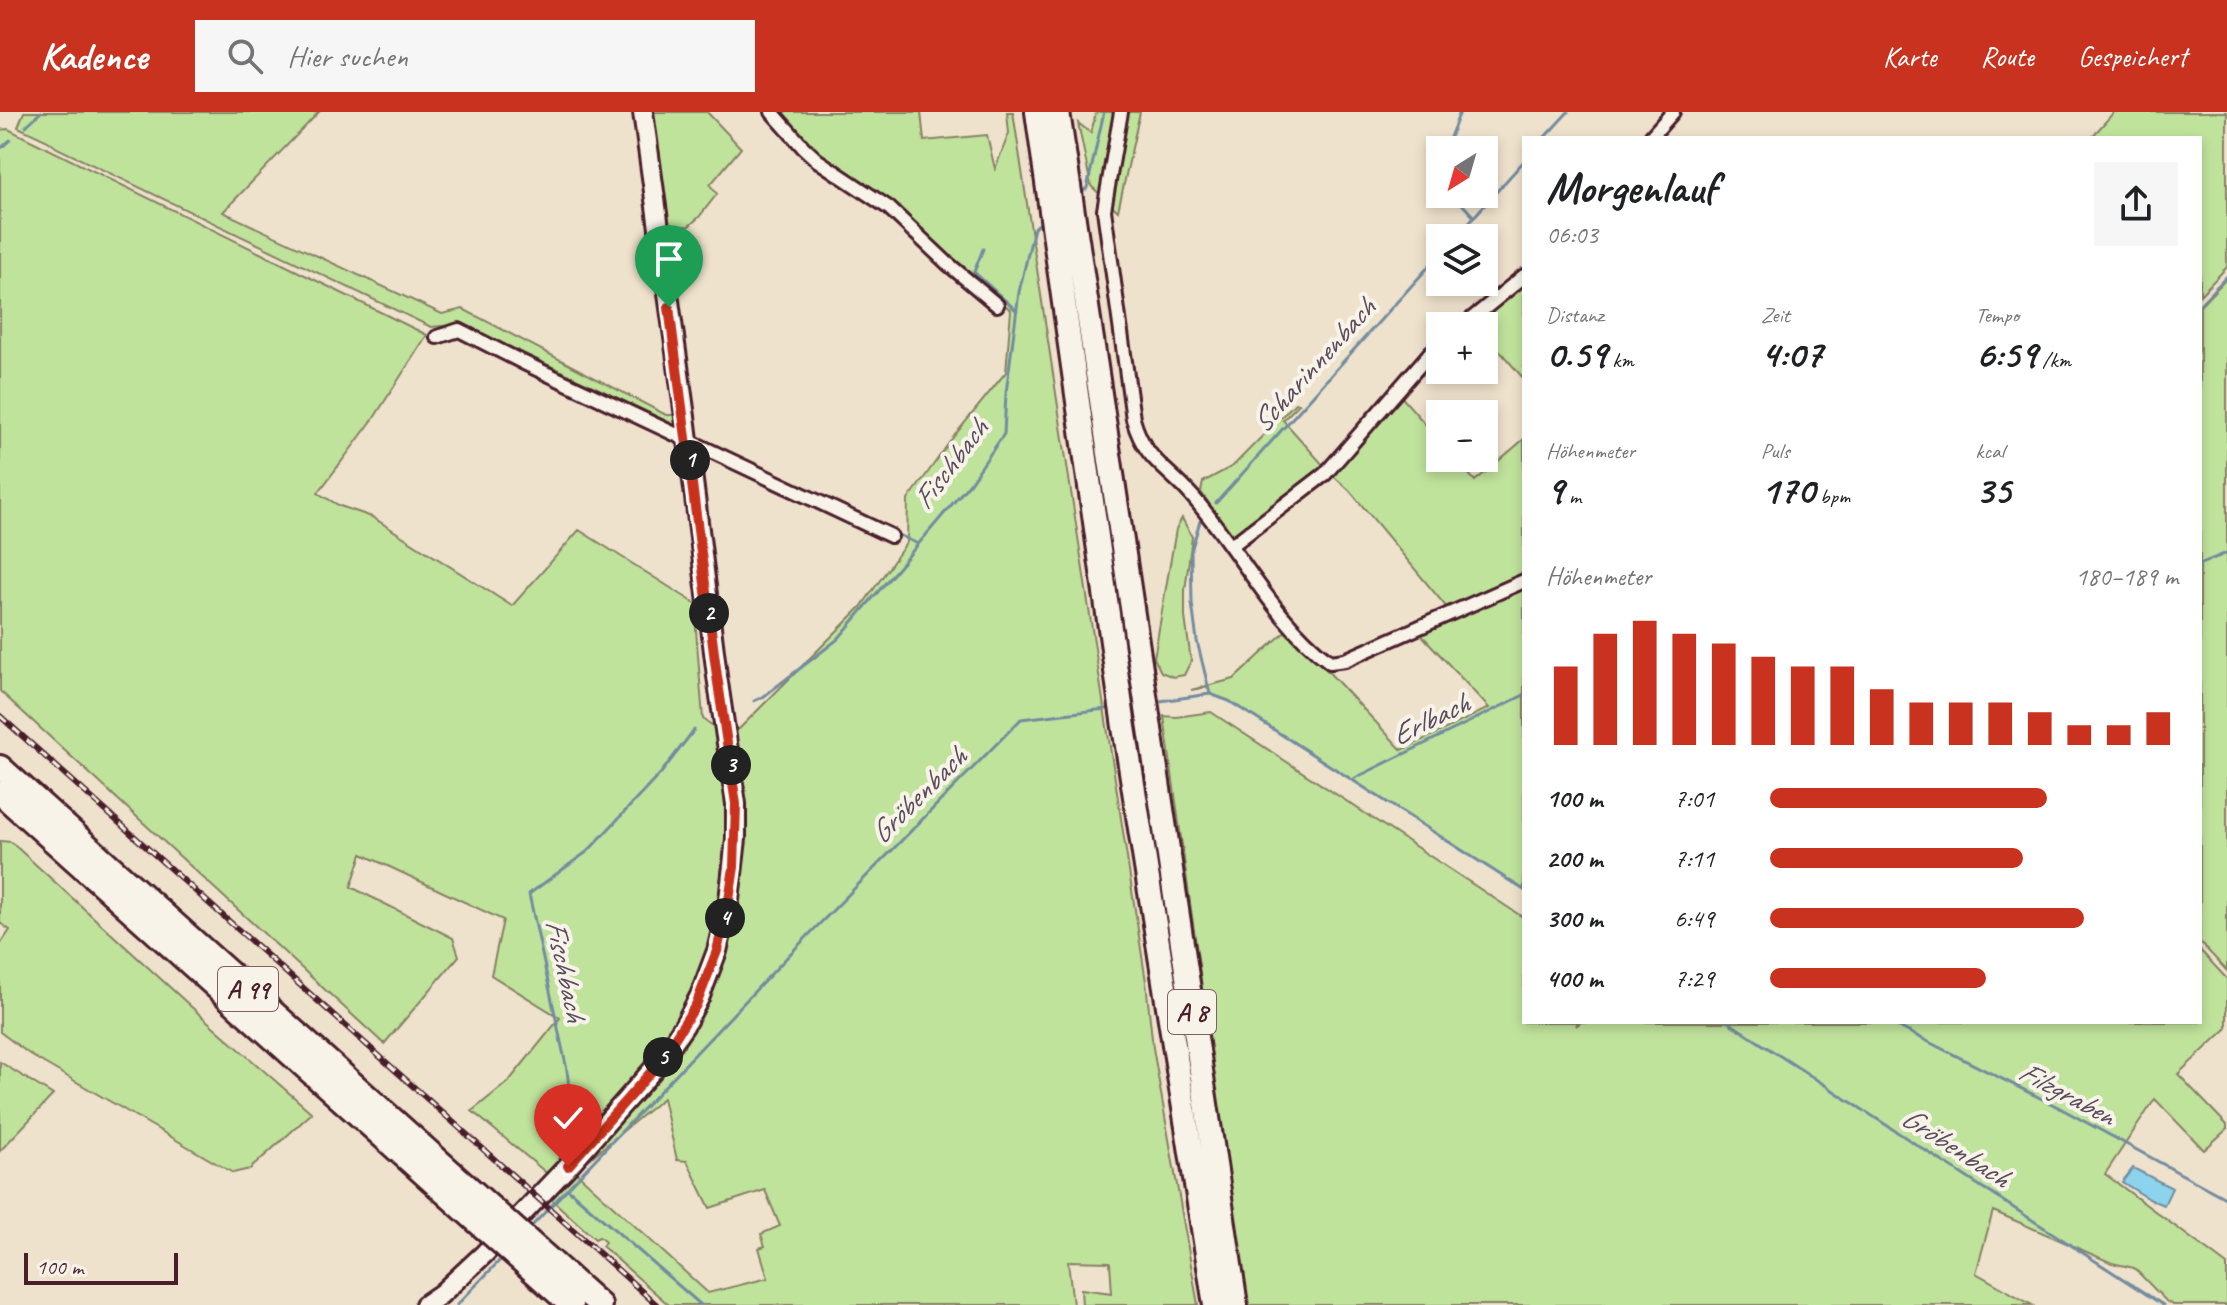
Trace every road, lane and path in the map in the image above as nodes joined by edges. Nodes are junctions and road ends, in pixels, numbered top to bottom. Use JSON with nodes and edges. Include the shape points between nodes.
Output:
{"nodes":[{"id":1,"x":643,"y":112,"type":"edge"},
{"id":2,"x":772,"y":112,"type":"edge"},
{"id":3,"x":1037,"y":112,"type":"edge"},
{"id":4,"x":1058,"y":112,"type":"edge"},
{"id":5,"x":1121,"y":112,"type":"edge"},
{"id":6,"x":1673,"y":112,"type":"edge"},
{"id":7,"x":1652,"y":136,"type":"edge"},
{"id":8,"x":1062,"y":207,"type":"junction"},
{"id":9,"x":1522,"y":278,"type":"edge"},
{"id":10,"x":997,"y":305,"type":"dead end"},
{"id":11,"x":1480,"y":312,"type":"edge"},
{"id":12,"x":437,"y":337,"type":"dead end"},
{"id":13,"x":1426,"y":358,"type":"edge"},
{"id":14,"x":687,"y":439,"type":"junction"},
{"id":15,"x":891,"y":536,"type":"dead end"},
{"id":16,"x":1231,"y":546,"type":"junction"},
{"id":17,"x":1522,"y":582,"type":"edge"},
{"id":18,"x":0,"y":767,"type":"edge"},
{"id":19,"x":0,"y":793,"type":"edge"},
{"id":20,"x":490,"y":1220,"type":"junction"},
{"id":21,"x":542,"y":1266,"type":"junction"},
{"id":22,"x":425,"y":1305,"type":"edge"},
{"id":23,"x":571,"y":1305,"type":"edge"},
{"id":24,"x":600,"y":1305,"type":"edge"},
{"id":25,"x":1215,"y":1305,"type":"edge"},
{"id":26,"x":1236,"y":1305,"type":"edge"}],
"edges":[{"from":1,"to":14,"type":"street"},
{"from":2,"to":10,"type":"street","via":[[817,160],[889,208]]},
{"from":3,"to":8,"type":"highway","number":"A 8"},
{"from":4,"to":8,"type":"highway","number":"A 8"},
{"from":5,"to":16,"type":"street","via":[[1104,210],[1133,419],[1139,440],[1154,460],[1191,495]]},
{"from":6,"to":7,"type":"street"},
{"from":8,"to":25,"type":"highway","number":"A 8","via":[[1124,727]]},
{"from":8,"to":26,"type":"highway","number":"A 8","via":[[1148,719]]},
{"from":9,"to":11,"type":"street"},
{"from":12,"to":14,"type":"street","via":[[459,330]]},
{"from":13,"to":16,"type":"street","via":[[1325,474]]},
{"from":14,"to":15,"type":"street"},
{"from":14,"to":22,"type":"street","via":[[736,804],[734,867],[717,951],[696,1005],[658,1064],[484,1254]]},
{"from":16,"to":17,"type":"street","via":[[1289,625],[1330,662]]},
{"from":18,"to":20,"type":"highway","number":"A 99"},
{"from":19,"to":20,"type":"highway","number":"A 99"},
{"from":20,"to":21,"type":"highway","number":"A 99","bridge":true},
{"from":21,"to":23,"type":"highway","number":"A 99"},
{"from":21,"to":24,"type":"highway","number":"A 99"}]}
